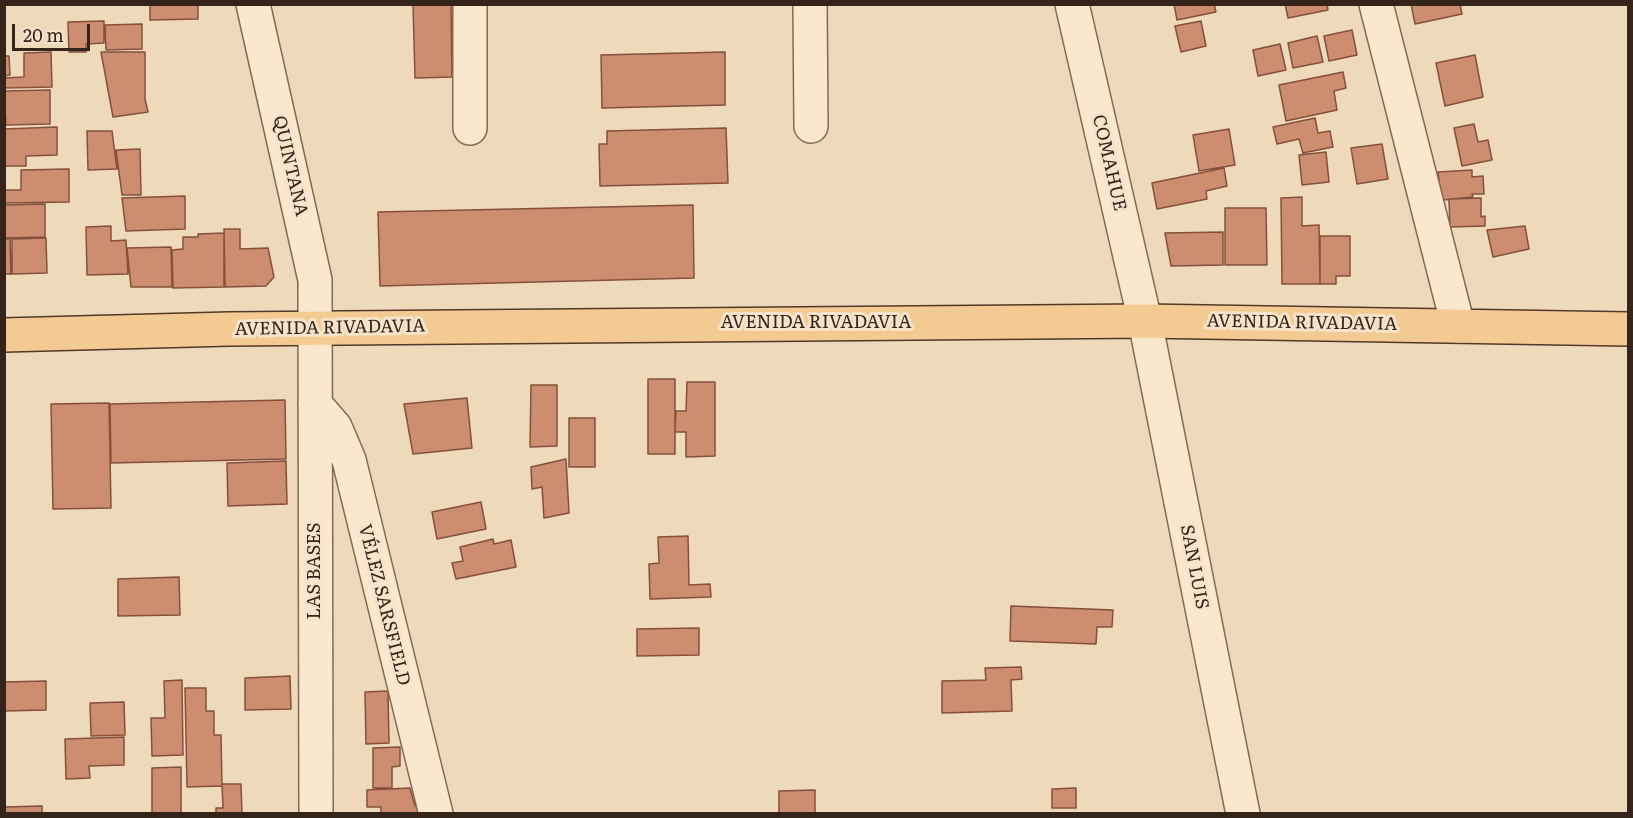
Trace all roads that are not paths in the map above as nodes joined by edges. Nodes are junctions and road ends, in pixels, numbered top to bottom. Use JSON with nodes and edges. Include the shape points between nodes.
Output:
{"nodes":[{"id":1,"x":254,"y":4,"type":"edge"},
{"id":2,"x":470,"y":4,"type":"edge"},
{"id":3,"x":810,"y":4,"type":"edge"},
{"id":4,"x":1072,"y":4,"type":"edge"},
{"id":5,"x":1376,"y":4,"type":"edge"},
{"id":6,"x":811,"y":126,"type":"dead end"},
{"id":7,"x":470,"y":128,"type":"dead end"},
{"id":8,"x":1145,"y":321,"type":"junction"},
{"id":9,"x":1458,"y":326,"type":"junction"},
{"id":10,"x":314,"y":328,"type":"junction"},
{"id":11,"x":1629,"y":329,"type":"edge"},
{"id":12,"x":4,"y":335,"type":"edge"},
{"id":13,"x":315,"y":404,"type":"junction"},
{"id":14,"x":316,"y":813,"type":"edge"},
{"id":15,"x":436,"y":813,"type":"edge"},
{"id":16,"x":1243,"y":813,"type":"edge"}],
"edges":[{"from":1,"to":10,"type":"street","name":"QUINTANA","via":[[315,280]]},
{"from":2,"to":7,"type":"street"},
{"from":3,"to":6,"type":"street"},
{"from":4,"to":8,"type":"street","name":"COMAHUE"},
{"from":5,"to":9,"type":"street"},
{"from":8,"to":9,"type":"main road","name":"AVENIDA RIVADAVIA"},
{"from":8,"to":10,"type":"main road","name":"AVENIDA RIVADAVIA"},
{"from":8,"to":16,"type":"street","name":"SAN LUIS"},
{"from":9,"to":11,"type":"main road","name":"AVENIDA RIVADAVIA"},
{"from":10,"to":12,"type":"main road","name":"AVENIDA RIVADAVIA"},
{"from":10,"to":13,"type":"street","name":"LAS BASES"},
{"from":13,"to":14,"type":"street","name":"LAS BASES"},
{"from":13,"to":15,"type":"street","name":"VÉLEZ SARSFIELD","via":[[335,427],[349,460]]}]}
